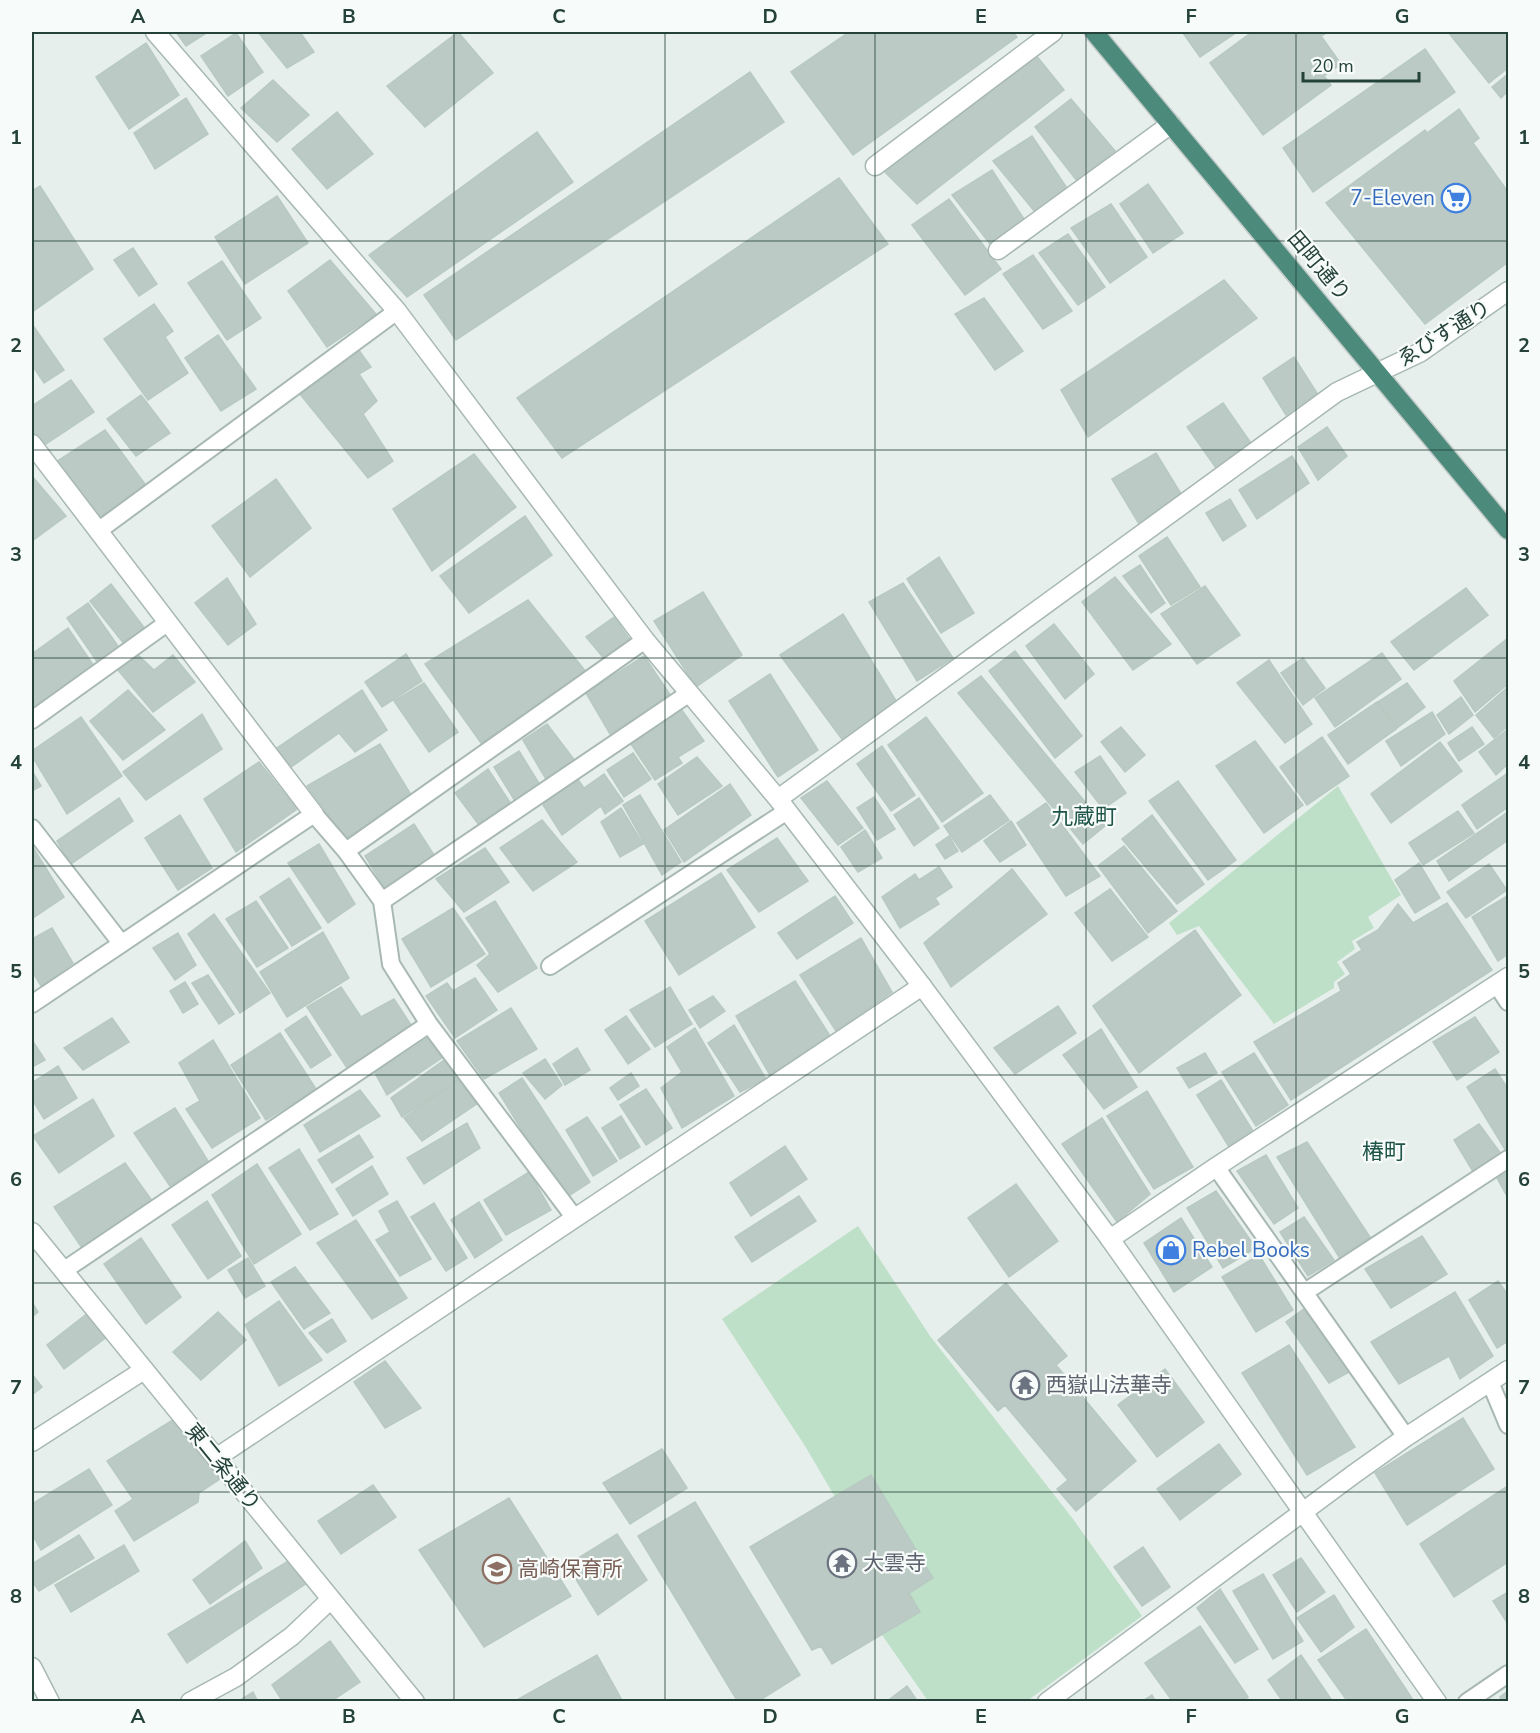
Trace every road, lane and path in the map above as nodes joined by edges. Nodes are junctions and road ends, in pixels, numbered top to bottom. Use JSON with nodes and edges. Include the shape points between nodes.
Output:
{"nodes":[{"id":1,"x":155,"y":32,"type":"edge"},
{"id":2,"x":1053,"y":32,"type":"edge"},
{"id":3,"x":1094,"y":32,"type":"edge"},
{"id":4,"x":1171,"y":124,"type":"junction"},
{"id":5,"x":875,"y":166,"type":"dead end"},
{"id":6,"x":998,"y":250,"type":"dead end"},
{"id":7,"x":1509,"y":291,"type":"edge"},
{"id":8,"x":397,"y":311,"type":"junction"},
{"id":9,"x":1377,"y":373,"type":"junction"},
{"id":10,"x":32,"y":444,"type":"edge"},
{"id":11,"x":1509,"y":530,"type":"edge"},
{"id":12,"x":98,"y":531,"type":"junction"},
{"id":13,"x":167,"y":623,"type":"junction"},
{"id":14,"x":645,"y":640,"type":"junction"},
{"id":15,"x":688,"y":694,"type":"junction"},
{"id":16,"x":32,"y":720,"type":"edge"},
{"id":17,"x":783,"y":805,"type":"junction"},
{"id":18,"x":314,"y":814,"type":"junction"},
{"id":19,"x":32,"y":828,"type":"edge"},
{"id":20,"x":346,"y":852,"type":"junction"},
{"id":21,"x":382,"y":902,"type":"junction"},
{"id":22,"x":121,"y":943,"type":"junction"},
{"id":23,"x":550,"y":966,"type":"dead end"},
{"id":24,"x":1503,"y":981,"type":"edge"},
{"id":25,"x":922,"y":986,"type":"junction"},
{"id":26,"x":1509,"y":1002,"type":"edge"},
{"id":27,"x":32,"y":1004,"type":"edge"},
{"id":28,"x":429,"y":1023,"type":"junction"},
{"id":29,"x":1509,"y":1159,"type":"edge"},
{"id":30,"x":1216,"y":1167,"type":"junction"},
{"id":31,"x":574,"y":1217,"type":"junction"},
{"id":32,"x":32,"y":1232,"type":"edge"},
{"id":33,"x":1110,"y":1239,"type":"junction"},
{"id":34,"x":63,"y":1271,"type":"junction"},
{"id":35,"x":1305,"y":1292,"type":"junction"},
{"id":36,"x":144,"y":1370,"type":"junction"},
{"id":37,"x":1509,"y":1370,"type":"edge"},
{"id":38,"x":1490,"y":1382,"type":"junction"},
{"id":39,"x":1509,"y":1425,"type":"edge"},
{"id":40,"x":1406,"y":1437,"type":"junction"},
{"id":41,"x":32,"y":1442,"type":"edge"},
{"id":42,"x":216,"y":1458,"type":"junction"},
{"id":43,"x":1302,"y":1511,"type":"junction"},
{"id":44,"x":331,"y":1599,"type":"junction"},
{"id":45,"x":32,"y":1666,"type":"edge"},
{"id":46,"x":1509,"y":1674,"type":"edge"},
{"id":47,"x":50,"y":1701,"type":"edge"},
{"id":48,"x":190,"y":1701,"type":"edge"},
{"id":49,"x":415,"y":1701,"type":"edge"},
{"id":50,"x":1047,"y":1701,"type":"edge"},
{"id":51,"x":1437,"y":1701,"type":"edge"},
{"id":52,"x":1467,"y":1701,"type":"edge"}],
"edges":[{"from":1,"to":8,"type":"street"},
{"from":2,"to":5,"type":"street"},
{"from":3,"to":4,"type":"highway","name":"田町通り"},
{"from":4,"to":6,"type":"street"},
{"from":4,"to":9,"type":"highway","name":"田町通り"},
{"from":7,"to":9,"type":"street","name":"ゑびす通り","via":[[1422,352]]},
{"from":8,"to":12,"type":"lane"},
{"from":8,"to":14,"type":"street"},
{"from":9,"to":11,"type":"highway","name":"田町通り"},
{"from":9,"to":17,"type":"street","name":"ゑびす通り","via":[[1337,393]]},
{"from":10,"to":12,"type":"street"},
{"from":12,"to":13,"type":"street"},
{"from":13,"to":16,"type":"lane"},
{"from":13,"to":18,"type":"street"},
{"from":14,"to":15,"type":"street"},
{"from":14,"to":20,"type":"lane"},
{"from":15,"to":17,"type":"street"},
{"from":15,"to":21,"type":"lane"},
{"from":17,"to":23,"type":"lane"},
{"from":17,"to":25,"type":"street"},
{"from":18,"to":20,"type":"lane"},
{"from":18,"to":22,"type":"lane"},
{"from":19,"to":22,"type":"lane"},
{"from":20,"to":21,"type":"lane"},
{"from":21,"to":28,"type":"lane","via":[[391,964]]},
{"from":22,"to":27,"type":"lane"},
{"from":24,"to":26,"type":"lane"},
{"from":24,"to":30,"type":"street"},
{"from":25,"to":31,"type":"street"},
{"from":25,"to":33,"type":"street"},
{"from":28,"to":31,"type":"lane"},
{"from":28,"to":34,"type":"lane"},
{"from":29,"to":35,"type":"lane"},
{"from":30,"to":33,"type":"street"},
{"from":30,"to":35,"type":"lane"},
{"from":31,"to":42,"type":"street"},
{"from":32,"to":34,"type":"street","name":"東二条通り"},
{"from":33,"to":43,"type":"street"},
{"from":34,"to":36,"type":"street","name":"東二条通り"},
{"from":35,"to":40,"type":"lane"},
{"from":36,"to":41,"type":"street"},
{"from":36,"to":42,"type":"street","name":"東二条通り"},
{"from":37,"to":38,"type":"street"},
{"from":38,"to":39,"type":"lane"},
{"from":38,"to":40,"type":"street"},
{"from":40,"to":43,"type":"street"},
{"from":42,"to":44,"type":"street","name":"東二条通り"},
{"from":43,"to":50,"type":"street"},
{"from":43,"to":51,"type":"street"},
{"from":44,"to":48,"type":"street","via":[[292,1636],[236,1677]]},
{"from":44,"to":49,"type":"street","name":"東二条通り"},
{"from":45,"to":47,"type":"street"},
{"from":46,"to":52,"type":"lane"}]}
